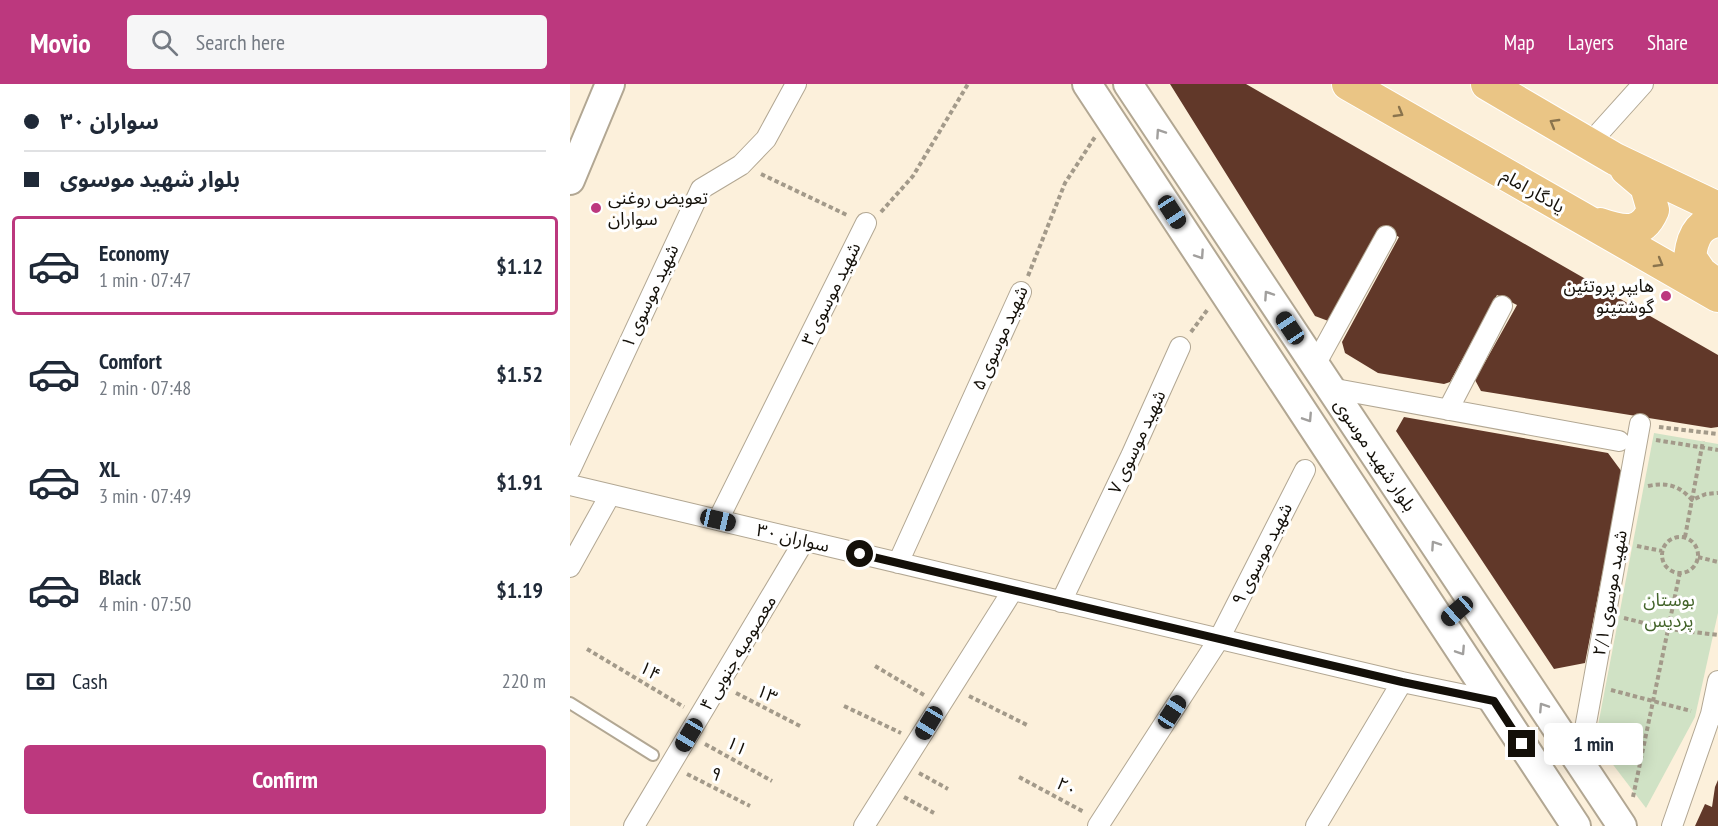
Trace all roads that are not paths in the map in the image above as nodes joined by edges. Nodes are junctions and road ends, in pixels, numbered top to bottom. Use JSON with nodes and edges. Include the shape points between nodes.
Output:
{"nodes":[{"id":1,"x":610,"y":84,"type":"edge"},
{"id":2,"x":796,"y":84,"type":"edge"},
{"id":3,"x":1087,"y":84,"type":"edge"},
{"id":4,"x":1128,"y":84,"type":"edge"},
{"id":5,"x":1348,"y":84,"type":"edge"},
{"id":6,"x":1487,"y":84,"type":"edge"},
{"id":7,"x":1643,"y":84,"type":"edge"},
{"id":8,"x":1588,"y":144,"type":"junction"},
{"id":9,"x":1615,"y":159,"type":"junction"},
{"id":10,"x":570,"y":180,"type":"edge"},
{"id":11,"x":1718,"y":208,"type":"edge"},
{"id":12,"x":1576,"y":216,"type":"junction"},
{"id":13,"x":1718,"y":221,"type":"edge"},
{"id":14,"x":866,"y":223,"type":"road end"},
{"id":15,"x":1386,"y":236,"type":"dead end"},
{"id":16,"x":1718,"y":286,"type":"edge"},
{"id":17,"x":1021,"y":292,"type":"road end"},
{"id":18,"x":1718,"y":296,"type":"edge"},
{"id":19,"x":1502,"y":306,"type":"dead end"},
{"id":20,"x":1180,"y":347,"type":"road end"},
{"id":21,"x":1323,"y":377,"type":"junction"},
{"id":22,"x":1448,"y":410,"type":"junction"},
{"id":23,"x":570,"y":470,"type":"edge"},
{"id":24,"x":1305,"y":470,"type":"dead end"},
{"id":25,"x":570,"y":485,"type":"edge"},
{"id":26,"x":610,"y":495,"type":"junction"},
{"id":27,"x":718,"y":520,"type":"junction"},
{"id":28,"x":804,"y":541,"type":"junction"},
{"id":29,"x":898,"y":563,"type":"junction"},
{"id":30,"x":570,"y":567,"type":"edge"},
{"id":31,"x":1013,"y":590,"type":"junction"},
{"id":32,"x":1471,"y":599,"type":"junction"},
{"id":33,"x":1061,"y":602,"type":"junction"},
{"id":34,"x":1443,"y":623,"type":"junction"},
{"id":35,"x":1219,"y":639,"type":"junction"},
{"id":36,"x":1718,"y":681,"type":"edge"},
{"id":37,"x":1402,"y":682,"type":"junction"},
{"id":38,"x":1494,"y":701,"type":"junction"},
{"id":39,"x":570,"y":703,"type":"edge"},
{"id":40,"x":1715,"y":714,"type":"edge"},
{"id":41,"x":652,"y":755,"type":"dead end"},
{"id":42,"x":1579,"y":762,"type":"junction"},
{"id":43,"x":1626,"y":815,"type":"edge"},
{"id":44,"x":1566,"y":821,"type":"edge"},
{"id":45,"x":1100,"y":824,"type":"edge"},
{"id":46,"x":634,"y":826,"type":"edge"},
{"id":47,"x":864,"y":826,"type":"edge"},
{"id":48,"x":1316,"y":826,"type":"edge"},
{"id":49,"x":1672,"y":826,"type":"edge"}],
"edges":[{"from":1,"to":10,"type":"main road"},
{"from":2,"to":23,"type":"street","name":"شهید موسوی ۱","via":[[766,139],[741,165],[701,189]]},
{"from":3,"to":34,"type":"main road","name":"بلوار شهید موسوی","one_way":true},
{"from":21,"to":4,"type":"main road","name":"بلوار شهید موسوی","one_way":true},
{"from":5,"to":12,"type":"main road","name":"یادگار امام","one_way":true},
{"from":8,"to":6,"type":"main road","one_way":true},
{"from":7,"to":8,"type":"street"},
{"from":8,"to":9,"type":"main road"},
{"from":9,"to":11,"type":"main road"},
{"from":9,"to":12,"type":"main road","via":[[1646,186],[1653,210],[1650,218],[1636,230],[1624,230]]},
{"from":12,"to":18,"type":"main road","name":"یادگار امام","one_way":true},
{"from":13,"to":16,"type":"main road","via":[[1699,229],[1690,257],[1701,273]]},
{"from":14,"to":27,"type":"street","name":"شهید موسوی ۳"},
{"from":15,"to":21,"type":"street"},
{"from":17,"to":29,"type":"street","name":"شهید موسوی ۵"},
{"from":19,"to":22,"type":"street"},
{"from":20,"to":33,"type":"street","name":"شهید موسوی ۷"},
{"from":21,"to":22,"type":"street"},
{"from":32,"to":21,"type":"main road","name":"بلوار شهید موسوی","one_way":true},
{"from":22,"to":42,"type":"street","name":"شهید موسوی ۲/۱","via":[[1632,434],[1629,485]]},
{"from":24,"to":35,"type":"street","name":"شهید موسوی ۹"},
{"from":25,"to":26,"type":"street","name":"سواران ۳۰"},
{"from":26,"to":27,"type":"street","name":"سواران ۳۰"},
{"from":26,"to":30,"type":"street"},
{"from":27,"to":28,"type":"street","name":"سواران ۳۰"},
{"from":28,"to":29,"type":"street","name":"سواران ۳۰"},
{"from":28,"to":46,"type":"street","name":"معصومیه جنوبی ۴"},
{"from":29,"to":31,"type":"street","name":"سواران ۳۰"},
{"from":31,"to":33,"type":"street","name":"سواران ۳۰"},
{"from":31,"to":47,"type":"street"},
{"from":32,"to":34,"type":"main road"},
{"from":42,"to":32,"type":"main road","name":"بلوار شهید موسوی","one_way":true},
{"from":33,"to":35,"type":"street","name":"سواران ۳۰"},
{"from":34,"to":38,"type":"main road","name":"بلوار شهید موسوی","one_way":true},
{"from":35,"to":37,"type":"street","name":"سواران ۳۰"},
{"from":35,"to":45,"type":"street","name":"شهید موسوی ۹"},
{"from":36,"to":40,"type":"street"},
{"from":37,"to":38,"type":"street","name":"سواران ۳۰"},
{"from":37,"to":48,"type":"street"},
{"from":38,"to":44,"type":"main road","name":"بلوار شهید موسوی"},
{"from":39,"to":41,"type":"lane"},
{"from":40,"to":49,"type":"street"},
{"from":42,"to":43,"type":"main road","name":"بلوار شهید موسوی"}]}
